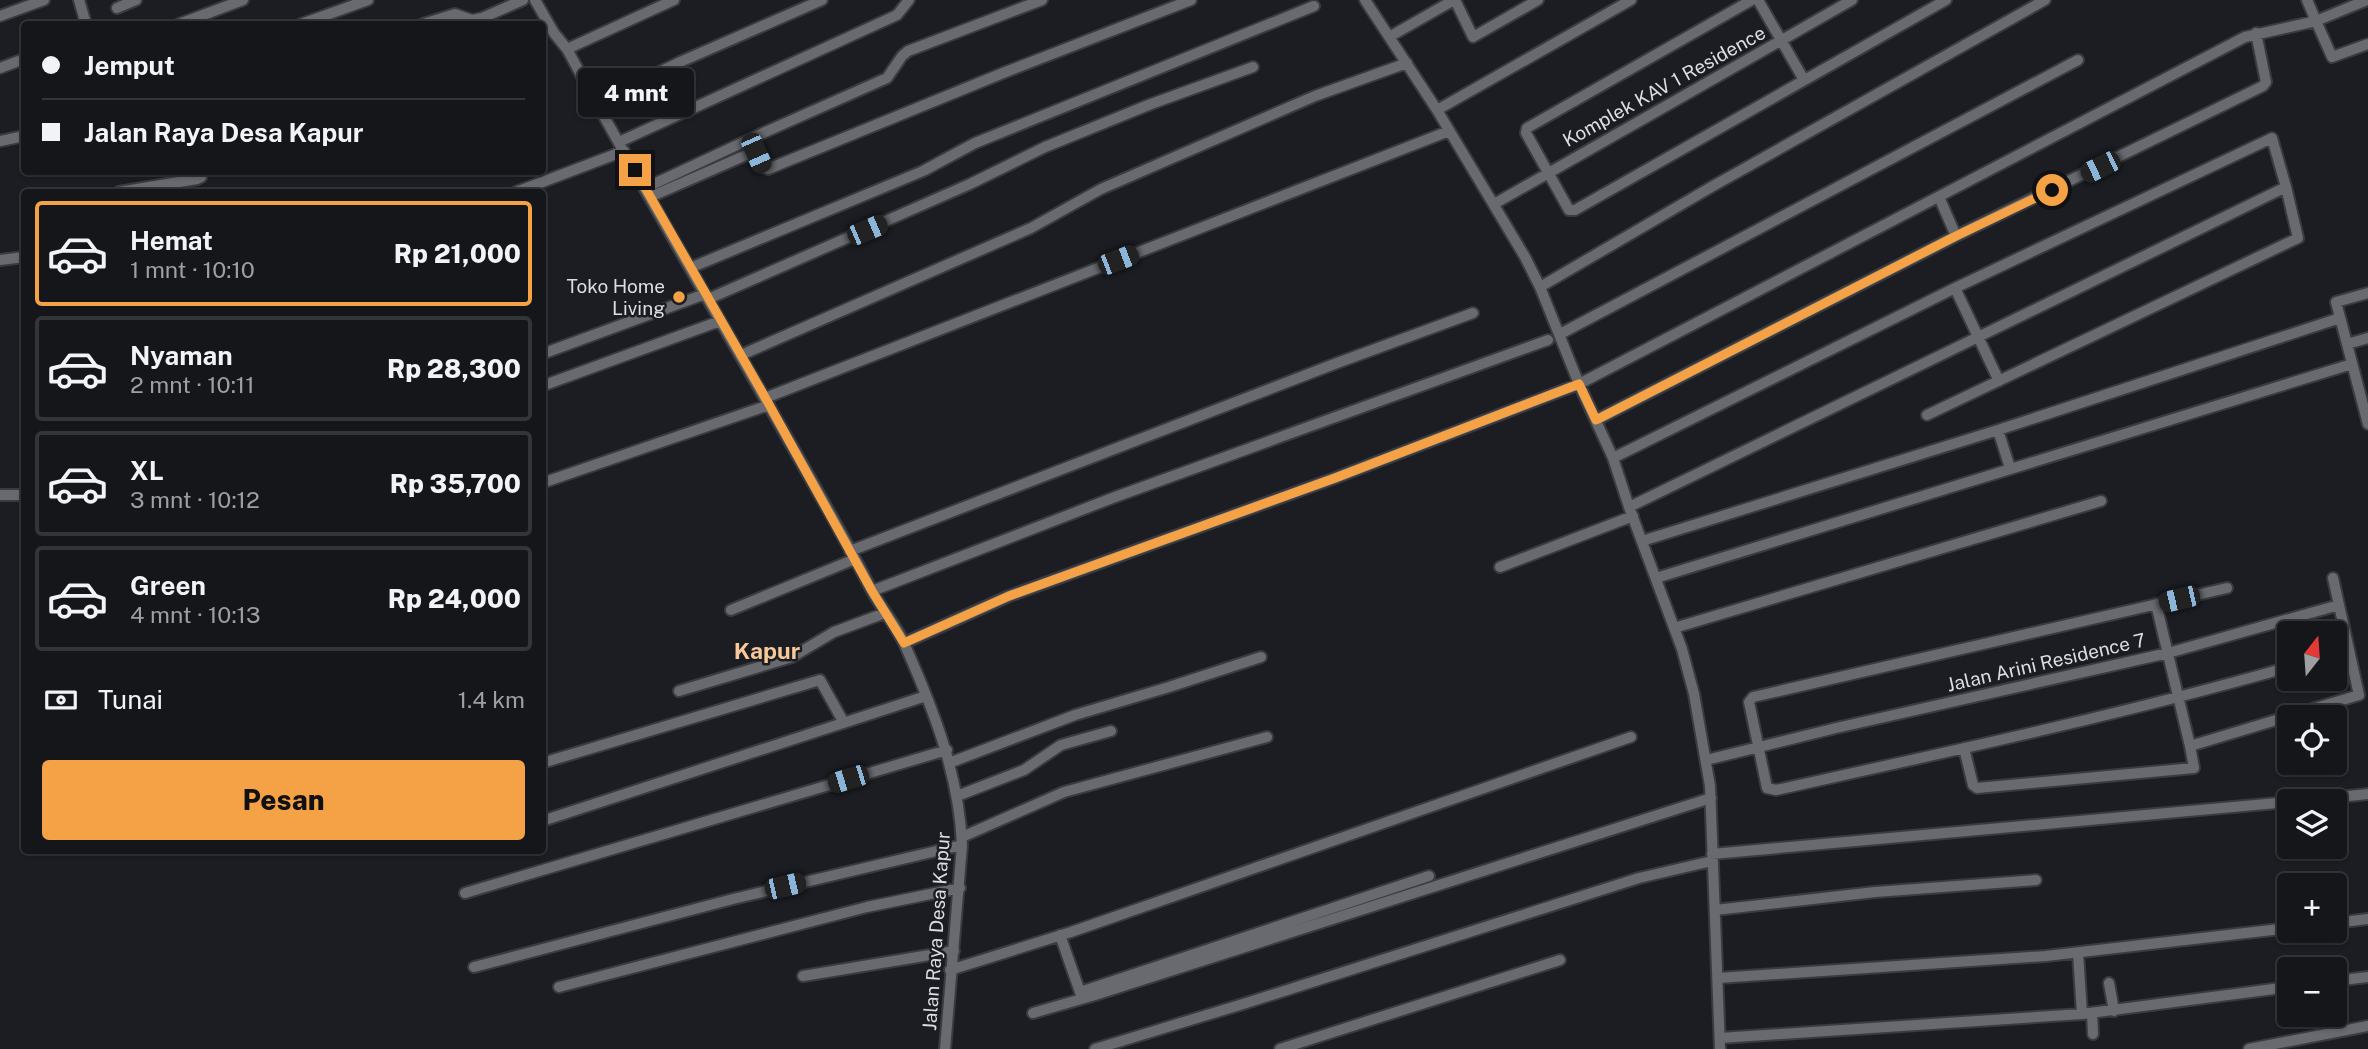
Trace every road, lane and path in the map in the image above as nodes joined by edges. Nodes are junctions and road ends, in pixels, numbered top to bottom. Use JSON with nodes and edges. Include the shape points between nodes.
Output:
{"nodes":[{"id":1,"x":44,"y":0,"type":"edge"},
{"id":2,"x":79,"y":0,"type":"edge"},
{"id":3,"x":136,"y":0,"type":"edge"},
{"id":4,"x":243,"y":0,"type":"edge"},
{"id":5,"x":368,"y":0,"type":"edge"},
{"id":6,"x":523,"y":0,"type":"edge"},
{"id":7,"x":536,"y":0,"type":"edge"},
{"id":8,"x":674,"y":0,"type":"edge"},
{"id":9,"x":822,"y":0,"type":"edge"},
{"id":10,"x":909,"y":0,"type":"edge"},
{"id":11,"x":1042,"y":0,"type":"edge"},
{"id":12,"x":1191,"y":0,"type":"edge"},
{"id":13,"x":1366,"y":0,"type":"edge"},
{"id":14,"x":1455,"y":0,"type":"edge"},
{"id":15,"x":1538,"y":0,"type":"edge"},
{"id":16,"x":1631,"y":0,"type":"edge"},
{"id":17,"x":1752,"y":0,"type":"edge"},
{"id":18,"x":1758,"y":0,"type":"edge"},
{"id":19,"x":1852,"y":0,"type":"edge"},
{"id":20,"x":1946,"y":0,"type":"edge"},
{"id":21,"x":2045,"y":0,"type":"edge"},
{"id":22,"x":2307,"y":0,"type":"edge"},
{"id":23,"x":2367,"y":0,"type":"edge"},
{"id":24,"x":1314,"y":6,"type":"dead end"},
{"id":25,"x":117,"y":8,"type":"dead end"},
{"id":26,"x":0,"y":16,"type":"edge"},
{"id":27,"x":85,"y":21,"type":"edge"},
{"id":28,"x":187,"y":21,"type":"edge"},
{"id":29,"x":309,"y":21,"type":"edge"},
{"id":30,"x":433,"y":21,"type":"edge"},
{"id":31,"x":2316,"y":21,"type":"junction"},
{"id":32,"x":554,"y":33,"type":"junction"},
{"id":33,"x":2256,"y":33,"type":"junction"},
{"id":34,"x":546,"y":36,"type":"edge"},
{"id":35,"x":1389,"y":37,"type":"junction"},
{"id":36,"x":1781,"y":40,"type":"junction"},
{"id":37,"x":2368,"y":44,"type":"edge"},
{"id":38,"x":567,"y":49,"type":"junction"},
{"id":39,"x":21,"y":60,"type":"edge"},
{"id":40,"x":2078,"y":60,"type":"dead end"},
{"id":41,"x":1407,"y":63,"type":"junction"},
{"id":42,"x":1253,"y":67,"type":"dead end"},
{"id":43,"x":0,"y":68,"type":"edge"},
{"id":44,"x":1804,"y":80,"type":"junction"},
{"id":45,"x":596,"y":103,"type":"junction"},
{"id":46,"x":1437,"y":110,"type":"junction"},
{"id":47,"x":1449,"y":131,"type":"junction"},
{"id":48,"x":21,"y":137,"type":"edge"},
{"id":49,"x":0,"y":141,"type":"edge"},
{"id":50,"x":622,"y":147,"type":"junction"},
{"id":51,"x":1548,"y":172,"type":"junction"},
{"id":52,"x":201,"y":175,"type":"edge"},
{"id":53,"x":2286,"y":187,"type":"junction"},
{"id":54,"x":137,"y":189,"type":"edge"},
{"id":55,"x":523,"y":189,"type":"edge"},
{"id":56,"x":648,"y":192,"type":"junction"},
{"id":57,"x":1939,"y":197,"type":"junction"},
{"id":58,"x":1494,"y":204,"type":"junction"},
{"id":59,"x":1956,"y":236,"type":"junction"},
{"id":60,"x":21,"y":257,"type":"edge"},
{"id":61,"x":0,"y":260,"type":"edge"},
{"id":62,"x":691,"y":268,"type":"junction"},
{"id":63,"x":1540,"y":287,"type":"junction"},
{"id":64,"x":1955,"y":288,"type":"junction"},
{"id":65,"x":2368,"y":293,"type":"edge"},
{"id":66,"x":707,"y":297,"type":"junction"},
{"id":67,"x":1473,"y":313,"type":"dead end"},
{"id":68,"x":2340,"y":318,"type":"junction"},
{"id":69,"x":720,"y":321,"type":"junction"},
{"id":70,"x":1560,"y":334,"type":"junction"},
{"id":71,"x":1978,"y":336,"type":"junction"},
{"id":72,"x":2368,"y":338,"type":"edge"},
{"id":73,"x":1548,"y":340,"type":"dead end"},
{"id":74,"x":2347,"y":344,"type":"junction"},
{"id":75,"x":546,"y":354,"type":"edge"},
{"id":76,"x":741,"y":355,"type":"junction"},
{"id":77,"x":2352,"y":364,"type":"junction"},
{"id":78,"x":1999,"y":381,"type":"junction"},
{"id":79,"x":1579,"y":384,"type":"junction"},
{"id":80,"x":2363,"y":384,"type":"edge"},
{"id":81,"x":546,"y":385,"type":"edge"},
{"id":82,"x":767,"y":401,"type":"junction"},
{"id":83,"x":1927,"y":415,"type":"dead end"},
{"id":84,"x":1596,"y":420,"type":"junction"},
{"id":85,"x":2368,"y":424,"type":"edge"},
{"id":86,"x":1998,"y":430,"type":"junction"},
{"id":87,"x":1613,"y":458,"type":"junction"},
{"id":88,"x":2010,"y":468,"type":"junction"},
{"id":89,"x":546,"y":482,"type":"edge"},
{"id":90,"x":0,"y":495,"type":"edge"},
{"id":91,"x":21,"y":495,"type":"edge"},
{"id":92,"x":2101,"y":501,"type":"dead end"},
{"id":93,"x":1631,"y":511,"type":"junction"},
{"id":94,"x":1643,"y":541,"type":"junction"},
{"id":95,"x":852,"y":555,"type":"junction"},
{"id":96,"x":1500,"y":567,"type":"dead end"},
{"id":97,"x":1656,"y":578,"type":"junction"},
{"id":98,"x":2333,"y":578,"type":"dead end"},
{"id":99,"x":2227,"y":588,"type":"dead end"},
{"id":100,"x":872,"y":591,"type":"junction"},
{"id":101,"x":2156,"y":604,"type":"junction"},
{"id":102,"x":2339,"y":605,"type":"junction"},
{"id":103,"x":731,"y":610,"type":"dead end"},
{"id":104,"x":885,"y":613,"type":"junction"},
{"id":105,"x":1674,"y":628,"type":"junction"},
{"id":106,"x":904,"y":643,"type":"junction"},
{"id":107,"x":2349,"y":650,"type":"joint"},
{"id":108,"x":2168,"y":653,"type":"junction"},
{"id":109,"x":1261,"y":657,"type":"dead end"},
{"id":110,"x":2277,"y":670,"type":"edge"},
{"id":111,"x":679,"y":691,"type":"dead end"},
{"id":112,"x":926,"y":696,"type":"junction"},
{"id":113,"x":2179,"y":698,"type":"junction"},
{"id":114,"x":844,"y":723,"type":"junction"},
{"id":115,"x":1111,"y":731,"type":"dead end"},
{"id":116,"x":1267,"y":737,"type":"dead end"},
{"id":117,"x":1631,"y":737,"type":"dead end"},
{"id":118,"x":1759,"y":746,"type":"junction"},
{"id":119,"x":2190,"y":746,"type":"junction"},
{"id":120,"x":1964,"y":748,"type":"junction"},
{"id":121,"x":947,"y":750,"type":"junction"},
{"id":122,"x":1706,"y":760,"type":"junction"},
{"id":123,"x":546,"y":762,"type":"edge"},
{"id":124,"x":949,"y":763,"type":"junction"},
{"id":125,"x":2368,"y":794,"type":"edge"},
{"id":126,"x":957,"y":796,"type":"junction"},
{"id":127,"x":2347,"y":796,"type":"edge"},
{"id":128,"x":1711,"y":798,"type":"junction"},
{"id":129,"x":2277,"y":803,"type":"edge"},
{"id":130,"x":546,"y":820,"type":"edge"},
{"id":131,"x":962,"y":841,"type":"junction"},
{"id":132,"x":1712,"y":858,"type":"junction"},
{"id":133,"x":1429,"y":876,"type":"dead end"},
{"id":134,"x":2036,"y":880,"type":"dead end"},
{"id":135,"x":960,"y":888,"type":"junction"},
{"id":136,"x":465,"y":893,"type":"dead end"},
{"id":137,"x":1715,"y":910,"type":"junction"},
{"id":138,"x":2368,"y":919,"type":"edge"},
{"id":139,"x":2347,"y":921,"type":"edge"},
{"id":140,"x":2277,"y":929,"type":"edge"},
{"id":141,"x":1060,"y":935,"type":"junction"},
{"id":142,"x":954,"y":951,"type":"junction"},
{"id":143,"x":2078,"y":953,"type":"junction"},
{"id":144,"x":1560,"y":960,"type":"dead end"},
{"id":145,"x":474,"y":967,"type":"dead end"},
{"id":146,"x":950,"y":970,"type":"junction"},
{"id":147,"x":803,"y":976,"type":"dead end"},
{"id":148,"x":1718,"y":978,"type":"junction"},
{"id":149,"x":2368,"y":978,"type":"edge"},
{"id":150,"x":2347,"y":980,"type":"edge"},
{"id":151,"x":2109,"y":983,"type":"dead end"},
{"id":152,"x":559,"y":987,"type":"dead end"},
{"id":153,"x":2277,"y":989,"type":"edge"},
{"id":154,"x":2114,"y":1011,"type":"junction"},
{"id":155,"x":1034,"y":1013,"type":"dead end"},
{"id":156,"x":2087,"y":1014,"type":"junction"},
{"id":157,"x":2368,"y":1026,"type":"edge"},
{"id":158,"x":2093,"y":1034,"type":"dead end"},
{"id":159,"x":1720,"y":1044,"type":"edge"},
{"id":160,"x":945,"y":1049,"type":"edge"},
{"id":161,"x":1095,"y":1049,"type":"edge"},
{"id":162,"x":1280,"y":1049,"type":"edge"},
{"id":163,"x":2249,"y":1049,"type":"edge"}],
"edges":[{"from":1,"to":26,"type":"street"},
{"from":2,"to":27,"type":"street"},
{"from":3,"to":25,"type":"street"},
{"from":4,"to":28,"type":"street"},
{"from":5,"to":29,"type":"street"},
{"from":6,"to":30,"type":"street","via":[[482,19],[455,14]]},
{"from":7,"to":32,"type":"street","name":"Jalan Raya Desa Kapur"},
{"from":8,"to":38,"type":"street"},
{"from":9,"to":45,"type":"street"},
{"from":10,"to":50,"type":"street","via":[[897,15]]},
{"from":11,"to":56,"type":"street","via":[[908,51],[887,78],[763,133]]},
{"from":12,"to":56,"type":"street","via":[[768,169],[750,152]]},
{"from":13,"to":35,"type":"street"},
{"from":14,"to":15,"type":"street","via":[[1472,37]]},
{"from":14,"to":35,"type":"street"},
{"from":16,"to":46,"type":"street"},
{"from":17,"to":51,"type":"street","via":[[1527,128]]},
{"from":18,"to":36,"type":"street"},
{"from":19,"to":36,"type":"street","name":"Komplek KAV 1 Residence"},
{"from":20,"to":44,"type":"street"},
{"from":21,"to":63,"type":"street"},
{"from":22,"to":31,"type":"street"},
{"from":23,"to":31,"type":"street"},
{"from":24,"to":62,"type":"street","via":[[975,143],[923,171]]},
{"from":31,"to":33,"type":"street"},
{"from":31,"to":37,"type":"street","via":[[2332,57]]},
{"from":32,"to":34,"type":"street"},
{"from":32,"to":38,"type":"street","name":"Jalan Raya Desa Kapur"},
{"from":33,"to":57,"type":"street"},
{"from":33,"to":59,"type":"street","via":[[2265,85]]},
{"from":35,"to":41,"type":"street"},
{"from":36,"to":44,"type":"street"},
{"from":36,"to":51,"type":"street","name":"Komplek KAV 1 Residence"},
{"from":38,"to":45,"type":"street","name":"Jalan Raya Desa Kapur"},
{"from":39,"to":43,"type":"street"},
{"from":40,"to":70,"type":"street"},
{"from":41,"to":46,"type":"street"},
{"from":41,"to":76,"type":"street","via":[[1315,96],[1101,189],[1031,228]]},
{"from":42,"to":66,"type":"street","via":[[1045,147]]},
{"from":44,"to":51,"type":"street","via":[[1573,211]]},
{"from":45,"to":50,"type":"street","name":"Jalan Raya Desa Kapur"},
{"from":46,"to":47,"type":"street"},
{"from":47,"to":58,"type":"street"},
{"from":47,"to":82,"type":"street"},
{"from":48,"to":49,"type":"street"},
{"from":50,"to":55,"type":"street"},
{"from":50,"to":56,"type":"street","name":"Jalan Raya Desa Kapur"},
{"from":51,"to":58,"type":"street","name":"Komplek KAV 1 Residence"},
{"from":52,"to":54,"type":"street"},
{"from":53,"to":64,"type":"street","via":[[2272,138]]},
{"from":53,"to":71,"type":"street"},
{"from":53,"to":78,"type":"street","via":[[2298,238]]},
{"from":56,"to":62,"type":"street","name":"Jalan Raya Desa Kapur"},
{"from":57,"to":59,"type":"street"},
{"from":57,"to":79,"type":"street"},
{"from":58,"to":63,"type":"street"},
{"from":59,"to":84,"type":"street"},
{"from":60,"to":61,"type":"street"},
{"from":62,"to":66,"type":"street","name":"Jalan Raya Desa Kapur"},
{"from":63,"to":70,"type":"street"},
{"from":64,"to":71,"type":"street"},
{"from":64,"to":87,"type":"street"},
{"from":65,"to":68,"type":"street","via":[[2336,302]]},
{"from":66,"to":69,"type":"street","name":"Jalan Raya Desa Kapur"},
{"from":66,"to":75,"type":"street"},
{"from":67,"to":95,"type":"street","via":[[1311,372]]},
{"from":68,"to":74,"type":"street"},
{"from":68,"to":86,"type":"street"},
{"from":69,"to":76,"type":"street","name":"Jalan Raya Desa Kapur"},
{"from":69,"to":81,"type":"street"},
{"from":70,"to":79,"type":"street"},
{"from":71,"to":78,"type":"street"},
{"from":71,"to":93,"type":"street"},
{"from":72,"to":74,"type":"street"},
{"from":73,"to":100,"type":"street","via":[[1115,497]]},
{"from":74,"to":77,"type":"street"},
{"from":76,"to":82,"type":"street","name":"Jalan Raya Desa Kapur"},
{"from":77,"to":80,"type":"street"},
{"from":77,"to":88,"type":"street"},
{"from":78,"to":83,"type":"street"},
{"from":79,"to":84,"type":"street"},
{"from":79,"to":106,"type":"street","via":[[1009,596]]},
{"from":80,"to":85,"type":"street"},
{"from":82,"to":89,"type":"street"},
{"from":82,"to":95,"type":"street","name":"Jalan Raya Desa Kapur"},
{"from":84,"to":87,"type":"street"},
{"from":86,"to":88,"type":"street"},
{"from":86,"to":94,"type":"street"},
{"from":87,"to":93,"type":"street"},
{"from":88,"to":97,"type":"street"},
{"from":90,"to":91,"type":"street"},
{"from":92,"to":105,"type":"street"},
{"from":93,"to":94,"type":"street"},
{"from":93,"to":96,"type":"street"},
{"from":94,"to":97,"type":"street"},
{"from":95,"to":100,"type":"street","name":"Jalan Raya Desa Kapur"},
{"from":95,"to":103,"type":"street"},
{"from":97,"to":105,"type":"street"},
{"from":98,"to":102,"type":"street"},
{"from":99,"to":101,"type":"street","name":"Jalan Arini Residence 7"},
{"from":100,"to":104,"type":"street","name":"Jalan Raya Desa Kapur"},
{"from":101,"to":108,"type":"street"},
{"from":101,"to":118,"type":"street","name":"Jalan Arini Residence 7","via":[[1752,697],[1749,702]]},
{"from":102,"to":107,"type":"street"},
{"from":102,"to":108,"type":"street","name":"Jalan Arini Residence 7"},
{"from":104,"to":106,"type":"street","name":"Jalan Raya Desa Kapur"},
{"from":104,"to":111,"type":"street","via":[[834,632],[792,657]]},
{"from":105,"to":122,"type":"street","via":[[1694,694]]},
{"from":106,"to":112,"type":"street","name":"Jalan Raya Desa Kapur"},
{"from":107,"to":119,"type":"street","via":[[2359,695]]},
{"from":108,"to":113,"type":"street"},
{"from":108,"to":118,"type":"street","name":"Jalan Arini Residence 7"},
{"from":109,"to":124,"type":"street","via":[[1075,715]]},
{"from":110,"to":113,"type":"street","name":"Jalan Arini Residence 7"},
{"from":112,"to":114,"type":"street"},
{"from":112,"to":121,"type":"street","name":"Jalan Raya Desa Kapur"},
{"from":113,"to":119,"type":"street"},
{"from":113,"to":120,"type":"street","name":"Jalan Arini Residence 7"},
{"from":114,"to":123,"type":"street","via":[[820,680]]},
{"from":114,"to":130,"type":"street"},
{"from":115,"to":126,"type":"street","via":[[1061,744],[1024,770]]},
{"from":116,"to":131,"type":"street","via":[[1065,792]]},
{"from":117,"to":141,"type":"street"},
{"from":118,"to":120,"type":"street","name":"Jalan Arini Residence 7","via":[[1767,788],[1776,790]]},
{"from":118,"to":122,"type":"street","name":"Jalan Arini Residence 7"},
{"from":119,"to":120,"type":"street","via":[[2194,768],[1979,788],[1973,785]]},
{"from":121,"to":124,"type":"street","name":"Jalan Raya Desa Kapur"},
{"from":121,"to":136,"type":"street"},
{"from":122,"to":128,"type":"street"},
{"from":124,"to":126,"type":"street","name":"Jalan Raya Desa Kapur"},
{"from":125,"to":127,"type":"street"},
{"from":126,"to":131,"type":"street","name":"Jalan Raya Desa Kapur"},
{"from":128,"to":132,"type":"street"},
{"from":128,"to":155,"type":"street"},
{"from":129,"to":132,"type":"street"},
{"from":131,"to":135,"type":"street","name":"Jalan Raya Desa Kapur"},
{"from":131,"to":145,"type":"street"},
{"from":132,"to":137,"type":"street"},
{"from":132,"to":161,"type":"street"},
{"from":133,"to":141,"type":"street","via":[[1080,992]]},
{"from":134,"to":137,"type":"street"},
{"from":135,"to":142,"type":"street","name":"Jalan Raya Desa Kapur"},
{"from":135,"to":152,"type":"street","via":[[867,907]]},
{"from":137,"to":148,"type":"street"},
{"from":138,"to":139,"type":"street"},
{"from":140,"to":143,"type":"street"},
{"from":141,"to":146,"type":"street"},
{"from":142,"to":146,"type":"street","name":"Jalan Raya Desa Kapur"},
{"from":142,"to":147,"type":"street"},
{"from":143,"to":148,"type":"street"},
{"from":143,"to":156,"type":"street"},
{"from":144,"to":162,"type":"street"},
{"from":146,"to":160,"type":"street","name":"Jalan Raya Desa Kapur"},
{"from":148,"to":159,"type":"street"},
{"from":149,"to":150,"type":"street"},
{"from":151,"to":154,"type":"street"},
{"from":153,"to":154,"type":"street"},
{"from":154,"to":156,"type":"street"},
{"from":156,"to":158,"type":"street"},
{"from":156,"to":159,"type":"street"},
{"from":157,"to":163,"type":"street"}]}
